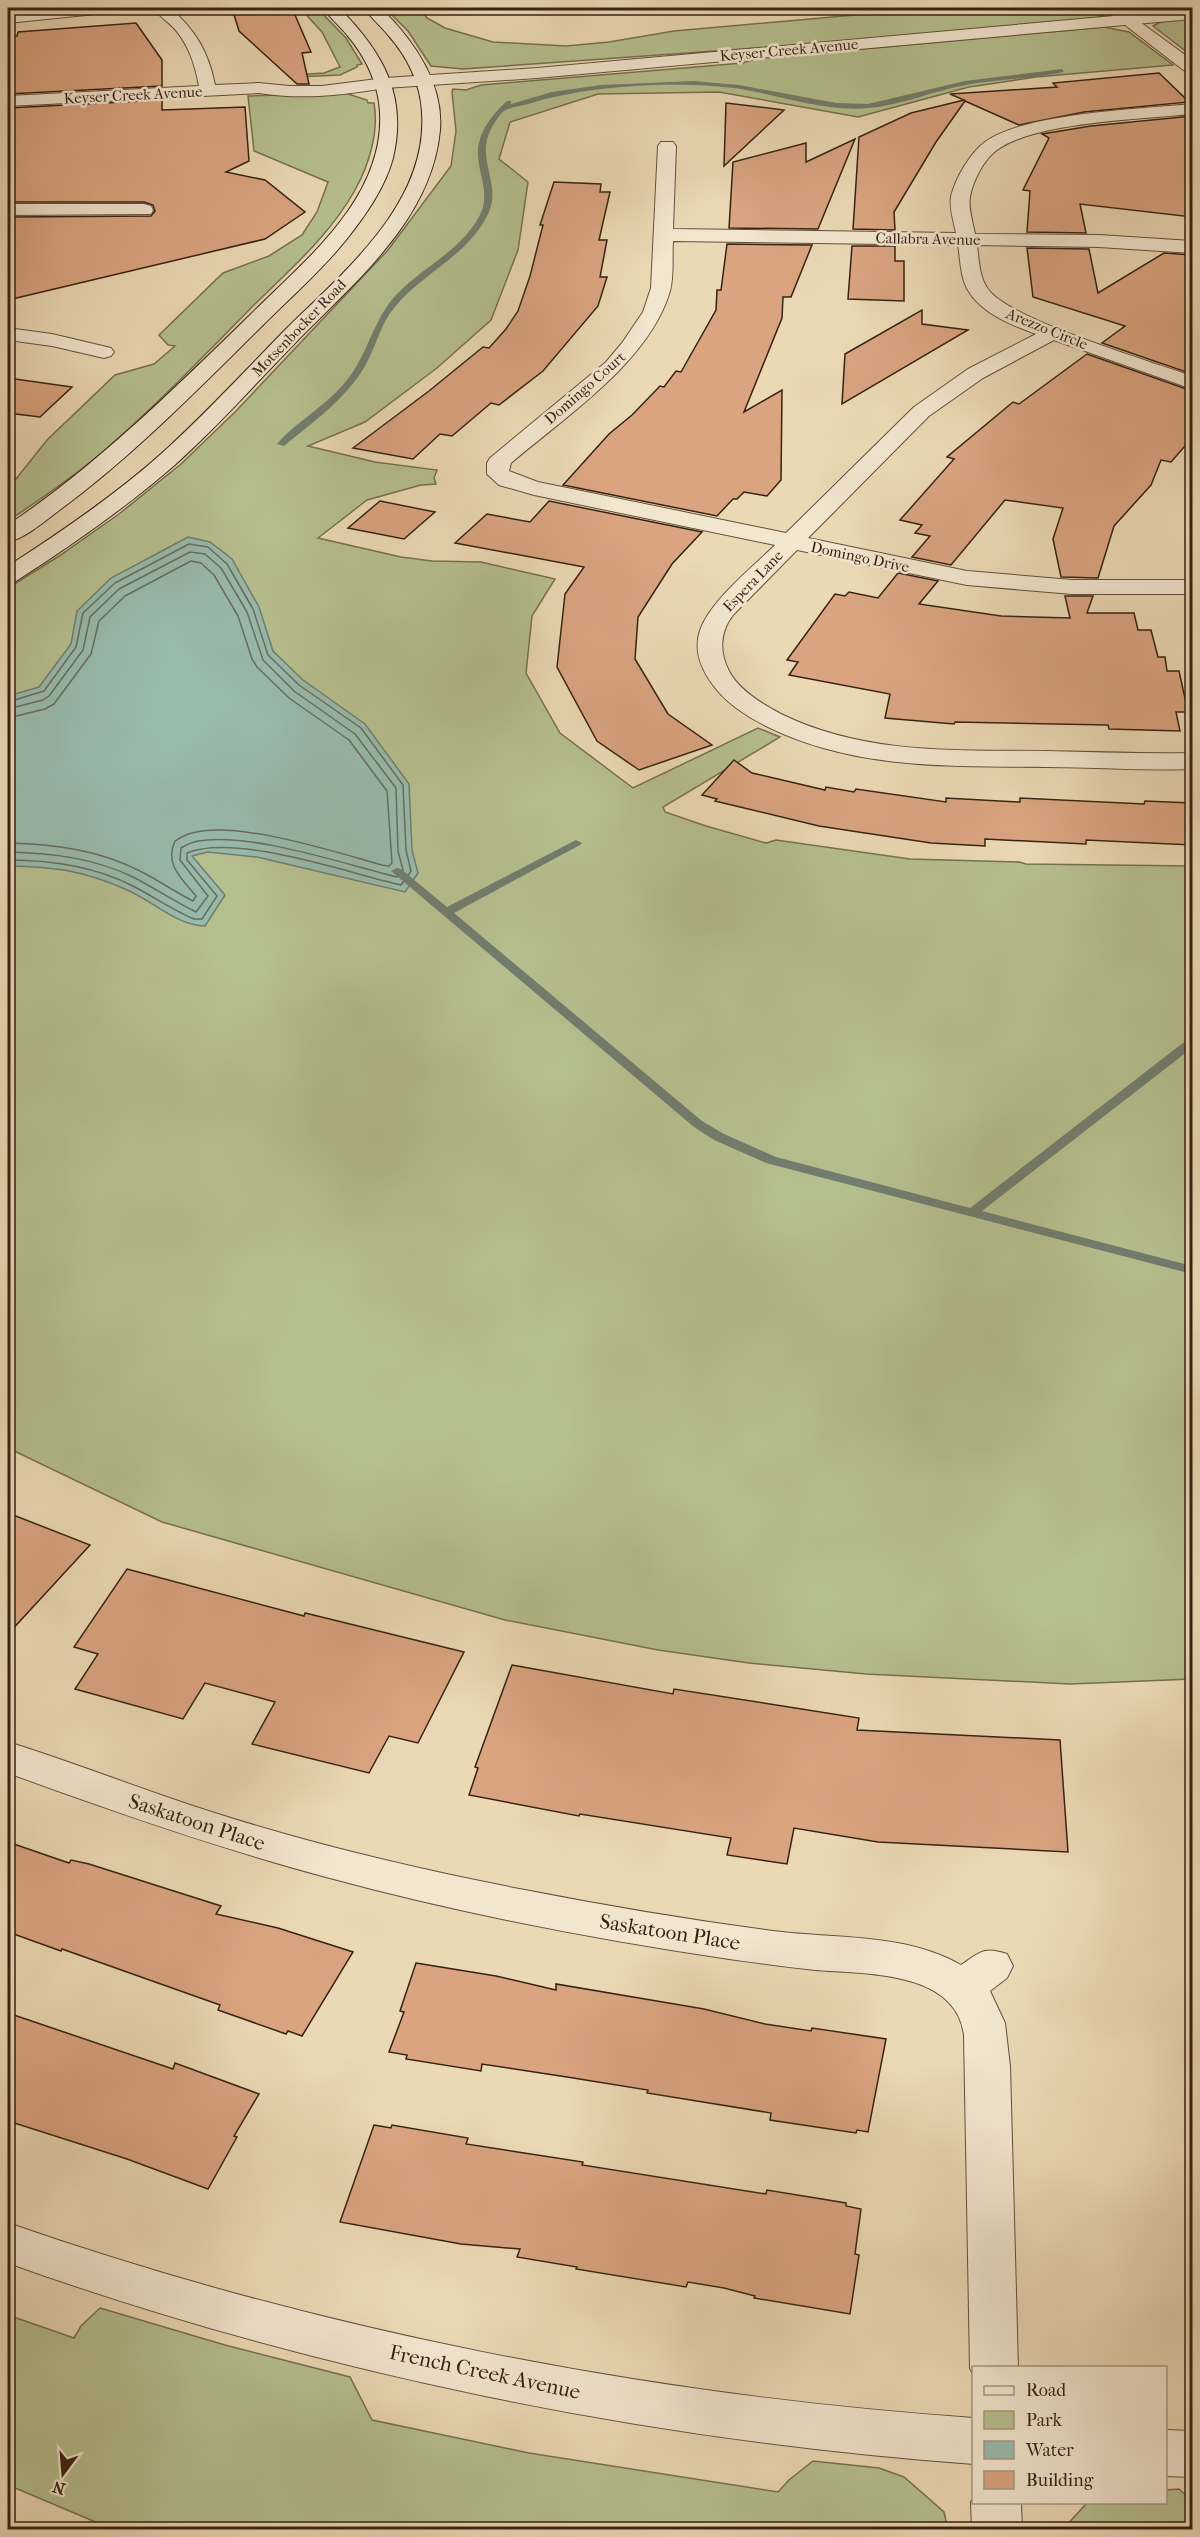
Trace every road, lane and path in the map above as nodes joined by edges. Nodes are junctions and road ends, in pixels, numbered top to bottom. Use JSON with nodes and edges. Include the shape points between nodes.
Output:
{"nodes":[{"id":1,"x":105,"y":8,"type":"edge"},
{"id":2,"x":161,"y":8,"type":"edge"},
{"id":3,"x":331,"y":8,"type":"edge"},
{"id":4,"x":372,"y":8,"type":"edge"},
{"id":5,"x":1111,"y":8,"type":"edge"},
{"id":6,"x":1192,"y":14,"type":"edge"},
{"id":7,"x":8,"y":18,"type":"edge"},
{"id":8,"x":1128,"y":20,"type":"junction"},
{"id":9,"x":1192,"y":68,"type":"edge"},
{"id":10,"x":425,"y":81,"type":"junction"},
{"id":11,"x":385,"y":83,"type":"junction"},
{"id":12,"x":208,"y":91,"type":"junction"},
{"id":13,"x":8,"y":101,"type":"edge"},
{"id":14,"x":1192,"y":109,"type":"edge"},
{"id":15,"x":667,"y":146,"type":"dead end"},
{"id":16,"x":8,"y":210,"type":"edge"},
{"id":17,"x":144,"y":210,"type":"dead end"},
{"id":18,"x":664,"y":235,"type":"junction"},
{"id":19,"x":966,"y":239,"type":"junction"},
{"id":20,"x":1192,"y":248,"type":"edge"},
{"id":21,"x":1054,"y":333,"type":"junction"},
{"id":22,"x":8,"y":334,"type":"edge"},
{"id":23,"x":104,"y":352,"type":"dead end"},
{"id":24,"x":1192,"y":383,"type":"edge"},
{"id":25,"x":498,"y":474,"type":"junction"},
{"id":26,"x":475,"y":478,"type":"dead end"},
{"id":27,"x":8,"y":535,"type":"edge"},
{"id":28,"x":790,"y":542,"type":"junction"},
{"id":29,"x":8,"y":576,"type":"edge"},
{"id":30,"x":1192,"y":587,"type":"edge"},
{"id":31,"x":1192,"y":760,"type":"edge"},
{"id":32,"x":8,"y":1757,"type":"edge"},
{"id":33,"x":8,"y":2243,"type":"edge"},
{"id":34,"x":994,"y":2366,"type":"edge"},
{"id":35,"x":972,"y":2441,"type":"edge"},
{"id":36,"x":1167,"y":2453,"type":"edge"},
{"id":37,"x":1192,"y":2454,"type":"edge"},
{"id":38,"x":996,"y":2504,"type":"edge"},
{"id":39,"x":997,"y":2529,"type":"edge"}],
"edges":[{"from":1,"to":7,"type":"street"},
{"from":2,"to":12,"type":"street","via":[[195,43]]},
{"from":3,"to":11,"type":"street","name":"Motsenbocker Road","via":[[359,38]]},
{"from":4,"to":10,"type":"street","name":"Motsenbocker Road","via":[[401,38]]},
{"from":5,"to":8,"type":"street"},
{"from":6,"to":8,"type":"street","name":"Keyser Creek Avenue"},
{"from":8,"to":9,"type":"street"},
{"from":8,"to":10,"type":"street","name":"Keyser Creek Avenue"},
{"from":10,"to":11,"type":"street","name":"Keyser Creek Avenue"},
{"from":10,"to":29,"type":"street","name":"Motsenbocker Road","via":[[431,124],[423,168],[403,210],[379,244],[180,448],[106,509]]},
{"from":11,"to":12,"type":"street","name":"Keyser Creek Avenue","via":[[277,92],[259,88]]},
{"from":11,"to":27,"type":"street","name":"Motsenbocker Road","via":[[389,128],[384,157],[370,191],[340,234],[152,424],[99,470]]},
{"from":12,"to":13,"type":"street","name":"Keyser Creek Avenue"},
{"from":14,"to":19,"type":"street","name":"Arezzo Circle","via":[[1052,124],[998,141],[983,153],[960,194]]},
{"from":15,"to":18,"type":"street","name":"Domingo Court"},
{"from":16,"to":17,"type":"street"},
{"from":18,"to":19,"type":"street","name":"Callabra Avenue"},
{"from":18,"to":25,"type":"street","name":"Domingo Court","via":[[659,295],[636,340],[599,380],[503,458],[497,467]]},
{"from":19,"to":20,"type":"street","name":"Callabra Avenue","via":[[1109,241]]},
{"from":19,"to":21,"type":"street","name":"Arezzo Circle","via":[[973,279],[984,298],[1012,317]]},
{"from":21,"to":24,"type":"street","name":"Arezzo Circle"},
{"from":21,"to":28,"type":"street","name":"Espera Lane","via":[[1003,356],[930,403]]},
{"from":22,"to":23,"type":"street"},
{"from":25,"to":26,"type":"street"},
{"from":25,"to":28,"type":"street","name":"Domingo Drive","via":[[534,488]]},
{"from":28,"to":30,"type":"street","name":"Domingo Drive","via":[[934,573],[1005,583],[1096,588]]},
{"from":28,"to":31,"type":"street","name":"Espera Lane","via":[[723,610],[709,638],[712,662],[722,681],[769,718],[841,745],[901,755]]},
{"from":32,"to":34,"type":"street","name":"Saskatoon Place","via":[[165,1814],[363,1872],[648,1929],[921,1966],[940,1974],[976,1978],[976,2006],[983,2019],[988,2066]]},
{"from":33,"to":35,"type":"street","name":"French Creek Avenue","via":[[244,2316],[502,2377],[778,2423]]},
{"from":36,"to":37,"type":"street"},
{"from":38,"to":39,"type":"street"}]}
